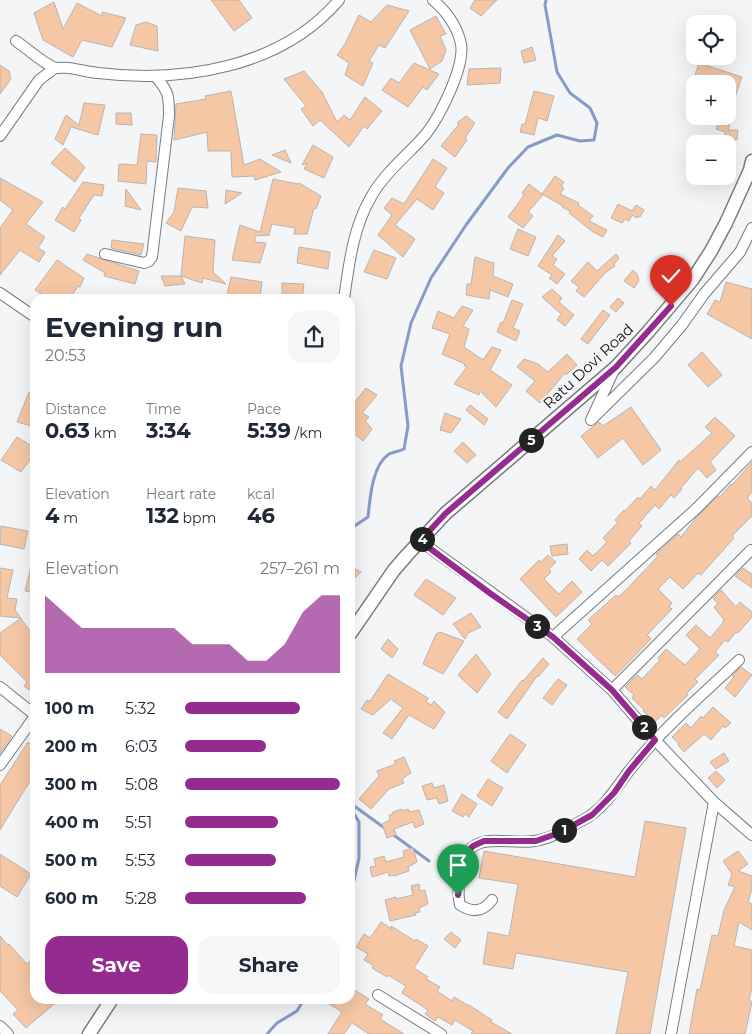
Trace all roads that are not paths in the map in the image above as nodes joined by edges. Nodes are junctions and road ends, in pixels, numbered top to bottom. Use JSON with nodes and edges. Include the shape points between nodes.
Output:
{"nodes":[{"id":1,"x":433,"y":0,"type":"edge"},
{"id":2,"x":336,"y":1,"type":"edge"},
{"id":3,"x":16,"y":41,"type":"dead end"},
{"id":4,"x":55,"y":68,"type":"junction"},
{"id":5,"x":156,"y":77,"type":"junction"},
{"id":6,"x":0,"y":136,"type":"edge"},
{"id":7,"x":752,"y":161,"type":"edge"},
{"id":8,"x":752,"y":228,"type":"edge"},
{"id":9,"x":106,"y":254,"type":"dead end"},
{"id":10,"x":0,"y":293,"type":"edge"},
{"id":11,"x":345,"y":294,"type":"edge"},
{"id":12,"x":30,"y":314,"type":"edge"},
{"id":13,"x":616,"y":367,"type":"junction"},
{"id":14,"x":752,"y":452,"type":"edge"},
{"id":15,"x":420,"y":541,"type":"junction"},
{"id":16,"x":751,"y":550,"type":"edge"},
{"id":17,"x":355,"y":627,"type":"edge"},
{"id":18,"x":553,"y":637,"type":"junction"},
{"id":19,"x":739,"y":660,"type":"dead end"},
{"id":20,"x":0,"y":687,"type":"edge"},
{"id":21,"x":612,"y":690,"type":"junction"},
{"id":22,"x":30,"y":711,"type":"edge"},
{"id":23,"x":30,"y":722,"type":"edge"},
{"id":24,"x":655,"y":740,"type":"junction"},
{"id":25,"x":0,"y":765,"type":"edge"},
{"id":26,"x":714,"y":802,"type":"junction"},
{"id":27,"x":752,"y":834,"type":"edge"},
{"id":28,"x":492,"y":900,"type":"dead end"},
{"id":29,"x":378,"y":995,"type":"dead end"},
{"id":30,"x":109,"y":1004,"type":"edge"},
{"id":31,"x":0,"y":1026,"type":"edge"},
{"id":32,"x":8,"y":1034,"type":"edge"},
{"id":33,"x":89,"y":1034,"type":"edge"},
{"id":34,"x":441,"y":1034,"type":"edge"},
{"id":35,"x":671,"y":1034,"type":"edge"}],
"edges":[{"from":1,"to":11,"type":"street","via":[[455,25],[461,45],[458,72],[445,103],[426,133],[371,196],[353,241]]},
{"from":2,"to":5,"type":"street","via":[[311,27],[274,50],[220,68]]},
{"from":3,"to":4,"type":"street"},
{"from":4,"to":5,"type":"street"},
{"from":4,"to":6,"type":"street","via":[[39,80]]},
{"from":5,"to":9,"type":"street","via":[[167,89],[169,116],[152,257],[144,263]]},
{"from":7,"to":13,"type":"main road","name":"Ratu Dovi Road","via":[[726,223],[693,279]]},
{"from":8,"to":13,"type":"street","via":[[740,252],[682,325],[654,358],[591,420]]},
{"from":10,"to":12,"type":"street"},
{"from":13,"to":15,"type":"main road","name":"Ratu Dovi Road","via":[[446,513]]},
{"from":14,"to":18,"type":"street","via":[[697,508]]},
{"from":15,"to":17,"type":"main road","name":"Ratu Dovi Road","via":[[394,570]]},
{"from":15,"to":18,"type":"street"},
{"from":16,"to":21,"type":"street"},
{"from":18,"to":21,"type":"street"},
{"from":19,"to":24,"type":"street"},
{"from":20,"to":22,"type":"street"},
{"from":21,"to":24,"type":"street"},
{"from":23,"to":25,"type":"street"},
{"from":24,"to":26,"type":"street"},
{"from":24,"to":28,"type":"street","via":[[614,793],[592,815],[536,841],[484,841],[473,846],[463,861],[458,895],[460,905],[478,911]]},
{"from":26,"to":27,"type":"street"},
{"from":26,"to":35,"type":"street"},
{"from":29,"to":34,"type":"street"},
{"from":30,"to":33,"type":"main road"},
{"from":31,"to":32,"type":"street"}]}
